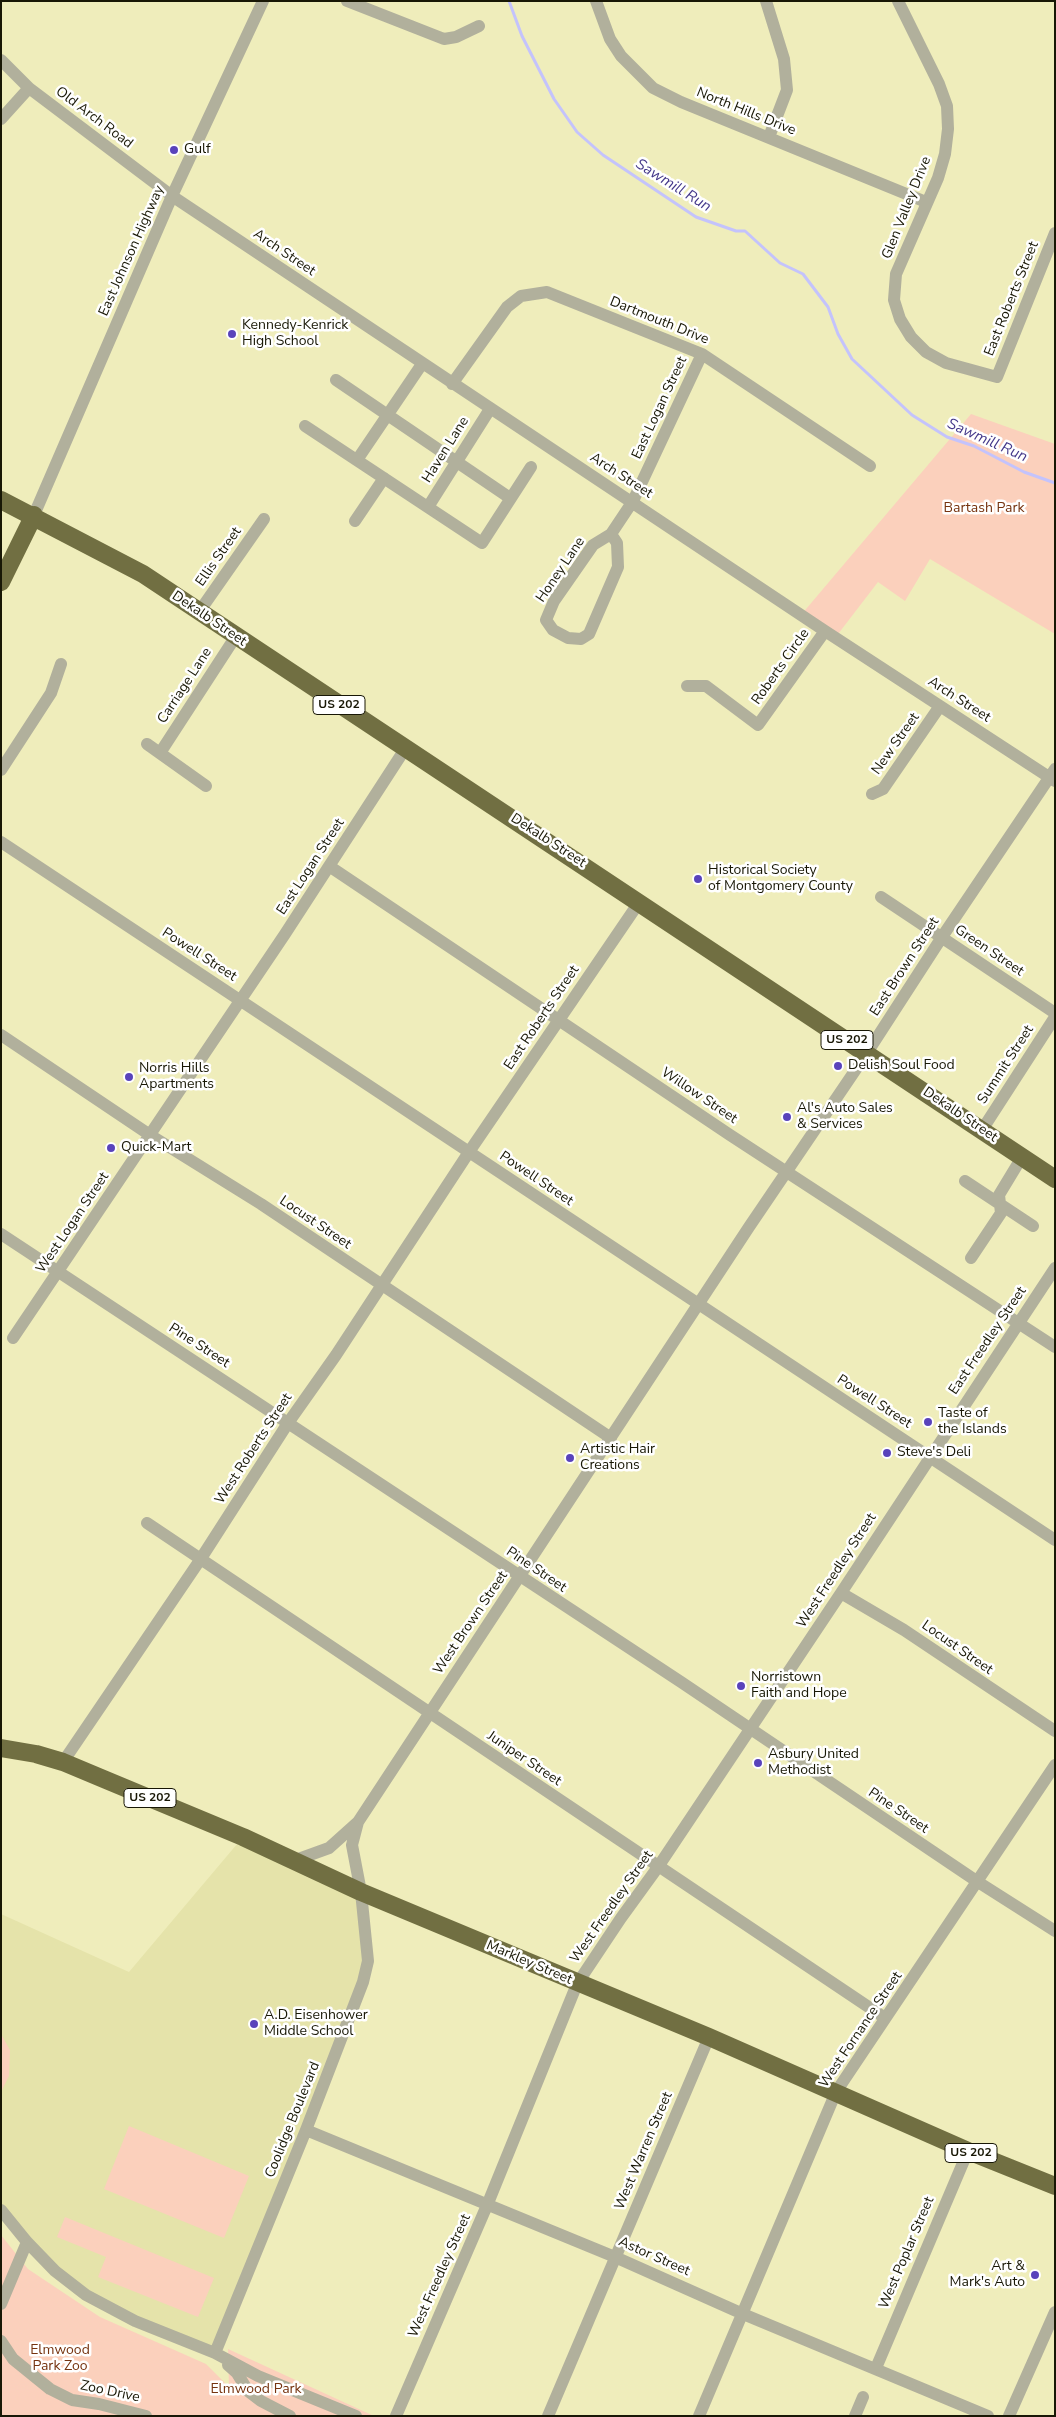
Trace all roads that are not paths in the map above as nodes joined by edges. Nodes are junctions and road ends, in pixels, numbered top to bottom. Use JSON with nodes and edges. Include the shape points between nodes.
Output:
{"nodes":[{"id":1,"x":263,"y":1,"type":"edge"},
{"id":2,"x":347,"y":1,"type":"edge"},
{"id":3,"x":596,"y":1,"type":"edge"},
{"id":4,"x":766,"y":1,"type":"edge"},
{"id":5,"x":898,"y":1,"type":"edge"},
{"id":6,"x":479,"y":26,"type":"dead end"},
{"id":7,"x":1,"y":60,"type":"edge"},
{"id":8,"x":29,"y":88,"type":"junction"},
{"id":9,"x":1,"y":120,"type":"edge"},
{"id":10,"x":769,"y":137,"type":"junction"},
{"id":11,"x":172,"y":196,"type":"junction"},
{"id":12,"x":926,"y":202,"type":"junction"},
{"id":13,"x":1055,"y":233,"type":"edge"},
{"id":14,"x":702,"y":354,"type":"junction"},
{"id":15,"x":422,"y":364,"type":"junction"},
{"id":16,"x":997,"y":376,"type":"joint"},
{"id":17,"x":336,"y":380,"type":"dead end"},
{"id":18,"x":452,"y":384,"type":"junction"},
{"id":19,"x":490,"y":409,"type":"junction"},
{"id":20,"x":389,"y":414,"type":"junction"},
{"id":21,"x":305,"y":426,"type":"dead end"},
{"id":22,"x":357,"y":460,"type":"junction"},
{"id":23,"x":457,"y":462,"type":"junction"},
{"id":24,"x":870,"y":466,"type":"dead end"},
{"id":25,"x":531,"y":467,"type":"dead end"},
{"id":26,"x":384,"y":478,"type":"junction"},
{"id":27,"x":510,"y":498,"type":"junction"},
{"id":28,"x":1,"y":500,"type":"edge"},
{"id":29,"x":633,"y":501,"type":"junction"},
{"id":30,"x":428,"y":507,"type":"junction"},
{"id":31,"x":34,"y":515,"type":"junction"},
{"id":32,"x":264,"y":519,"type":"dead end"},
{"id":33,"x":355,"y":521,"type":"dead end"},
{"id":34,"x":611,"y":534,"type":"junction"},
{"id":35,"x":1,"y":582,"type":"edge"},
{"id":36,"x":199,"y":612,"type":"junction"},
{"id":37,"x":824,"y":631,"type":"junction"},
{"id":38,"x":236,"y":636,"type":"junction"},
{"id":39,"x":61,"y":664,"type":"dead end"},
{"id":40,"x":686,"y":686,"type":"dead end"},
{"id":41,"x":940,"y":706,"type":"junction"},
{"id":42,"x":147,"y":744,"type":"dead end"},
{"id":43,"x":406,"y":749,"type":"junction"},
{"id":44,"x":160,"y":753,"type":"junction"},
{"id":45,"x":1,"y":770,"type":"edge"},
{"id":46,"x":1053,"y":776,"type":"edge"},
{"id":47,"x":206,"y":786,"type":"dead end"},
{"id":48,"x":872,"y":794,"type":"dead end"},
{"id":49,"x":1,"y":842,"type":"edge"},
{"id":50,"x":329,"y":866,"type":"junction"},
{"id":51,"x":881,"y":897,"type":"dead end"},
{"id":52,"x":640,"y":901,"type":"junction"},
{"id":53,"x":942,"y":937,"type":"junction"},
{"id":54,"x":241,"y":1000,"type":"junction"},
{"id":55,"x":1055,"y":1013,"type":"edge"},
{"id":56,"x":1055,"y":1017,"type":"edge"},
{"id":57,"x":559,"y":1019,"type":"junction"},
{"id":58,"x":1,"y":1036,"type":"edge"},
{"id":59,"x":867,"y":1053,"type":"junction"},
{"id":60,"x":982,"y":1130,"type":"junction"},
{"id":61,"x":150,"y":1134,"type":"junction"},
{"id":62,"x":469,"y":1152,"type":"junction"},
{"id":63,"x":1022,"y":1157,"type":"junction"},
{"id":64,"x":787,"y":1172,"type":"junction"},
{"id":65,"x":1055,"y":1179,"type":"edge"},
{"id":66,"x":965,"y":1181,"type":"dead end"},
{"id":67,"x":1002,"y":1206,"type":"junction"},
{"id":68,"x":1033,"y":1226,"type":"dead end"},
{"id":69,"x":1,"y":1234,"type":"edge"},
{"id":70,"x":971,"y":1258,"type":"dead end"},
{"id":71,"x":1055,"y":1268,"type":"edge"},
{"id":72,"x":58,"y":1272,"type":"junction"},
{"id":73,"x":382,"y":1285,"type":"junction"},
{"id":74,"x":698,"y":1306,"type":"junction"},
{"id":75,"x":1018,"y":1322,"type":"junction"},
{"id":76,"x":13,"y":1338,"type":"dead end"},
{"id":77,"x":1055,"y":1347,"type":"edge"},
{"id":78,"x":288,"y":1423,"type":"junction"},
{"id":79,"x":611,"y":1438,"type":"junction"},
{"id":80,"x":929,"y":1457,"type":"junction"},
{"id":81,"x":148,"y":1523,"type":"dead end"},
{"id":82,"x":1055,"y":1540,"type":"edge"},
{"id":83,"x":200,"y":1560,"type":"junction"},
{"id":84,"x":519,"y":1576,"type":"junction"},
{"id":85,"x":841,"y":1593,"type":"junction"},
{"id":86,"x":429,"y":1713,"type":"junction"},
{"id":87,"x":749,"y":1730,"type":"junction"},
{"id":88,"x":1055,"y":1731,"type":"edge"},
{"id":89,"x":1,"y":1748,"type":"edge"},
{"id":90,"x":64,"y":1762,"type":"junction"},
{"id":91,"x":1055,"y":1765,"type":"edge"},
{"id":92,"x":358,"y":1822,"type":"junction"},
{"id":93,"x":293,"y":1862,"type":"junction"},
{"id":94,"x":658,"y":1867,"type":"junction"},
{"id":95,"x":978,"y":1882,"type":"junction"},
{"id":96,"x":361,"y":1892,"type":"junction"},
{"id":97,"x":1055,"y":1931,"type":"edge"},
{"id":98,"x":577,"y":1984,"type":"junction"},
{"id":99,"x":885,"y":2018,"type":"junction"},
{"id":100,"x":709,"y":2037,"type":"junction"},
{"id":101,"x":836,"y":2092,"type":"junction"},
{"id":102,"x":306,"y":2130,"type":"junction"},
{"id":103,"x":968,"y":2151,"type":"junction"},
{"id":104,"x":1052,"y":2184,"type":"edge"},
{"id":105,"x":488,"y":2203,"type":"junction"},
{"id":106,"x":1,"y":2210,"type":"edge"},
{"id":107,"x":27,"y":2242,"type":"junction"},
{"id":108,"x":615,"y":2257,"type":"junction"},
{"id":109,"x":1,"y":2304,"type":"edge"},
{"id":110,"x":1055,"y":2312,"type":"edge"},
{"id":111,"x":743,"y":2314,"type":"junction"},
{"id":112,"x":1,"y":2341,"type":"edge"},
{"id":113,"x":215,"y":2353,"type":"junction"},
{"id":114,"x":876,"y":2368,"type":"junction"},
{"id":115,"x":863,"y":2397,"type":"dead end"},
{"id":116,"x":146,"y":2416,"type":"edge"},
{"id":117,"x":290,"y":2416,"type":"edge"},
{"id":118,"x":356,"y":2416,"type":"edge"},
{"id":119,"x":396,"y":2416,"type":"edge"},
{"id":120,"x":548,"y":2416,"type":"edge"},
{"id":121,"x":699,"y":2416,"type":"edge"},
{"id":122,"x":855,"y":2416,"type":"edge"},
{"id":123,"x":988,"y":2416,"type":"edge"},
{"id":124,"x":1009,"y":2416,"type":"edge"}],
"edges":[{"from":1,"to":11,"type":"street","name":"East Johnson Highway"},
{"from":2,"to":6,"type":"street","via":[[444,39]]},
{"from":3,"to":10,"type":"street","name":"North Hills Drive","via":[[610,40],[653,88]]},
{"from":4,"to":10,"type":"street","via":[[784,59],[788,90]]},
{"from":5,"to":12,"type":"street","name":"Glen Valley Drive","via":[[947,106],[945,154]]},
{"from":7,"to":8,"type":"street","name":"Old Arch Road"},
{"from":8,"to":9,"type":"street"},
{"from":8,"to":11,"type":"street","name":"Old Arch Road"},
{"from":10,"to":12,"type":"street","name":"North Hills Drive"},
{"from":11,"to":15,"type":"street","name":"Arch Street"},
{"from":11,"to":31,"type":"street","name":"East Johnson Highway"},
{"from":12,"to":16,"type":"street","name":"Glen Valley Drive","via":[[896,274],[894,300],[900,319],[926,352],[946,363]]},
{"from":13,"to":16,"type":"street","name":"East Roberts Street"},
{"from":14,"to":18,"type":"street","name":"Dartmouth Drive","via":[[547,292],[530,293],[507,307]]},
{"from":14,"to":24,"type":"street","name":"Dartmouth Drive"},
{"from":14,"to":29,"type":"street","name":"East Logan Street"},
{"from":15,"to":18,"type":"street","name":"Arch Street"},
{"from":15,"to":20,"type":"street"},
{"from":17,"to":20,"type":"street"},
{"from":18,"to":19,"type":"street","name":"Arch Street"},
{"from":19,"to":23,"type":"street","name":"Haven Lane"},
{"from":19,"to":29,"type":"street","name":"Arch Street"},
{"from":20,"to":22,"type":"street"},
{"from":20,"to":23,"type":"street"},
{"from":21,"to":22,"type":"street"},
{"from":22,"to":26,"type":"street"},
{"from":23,"to":27,"type":"street"},
{"from":23,"to":30,"type":"street","name":"Haven Lane"},
{"from":25,"to":27,"type":"street"},
{"from":26,"to":30,"type":"street"},
{"from":26,"to":33,"type":"street"},
{"from":27,"to":30,"type":"street","via":[[482,543]]},
{"from":28,"to":31,"type":"highway","number":"US 202"},
{"from":29,"to":34,"type":"street","name":"Honey Lane"},
{"from":29,"to":37,"type":"street","name":"Arch Street"},
{"from":31,"to":35,"type":"highway"},
{"from":31,"to":36,"type":"highway","name":"Dekalb Street","number":"US 202","via":[[144,574]]},
{"from":32,"to":36,"type":"street","name":"Ellis Street"},
{"from":34,"to":34,"type":"street","name":"Honey Lane","via":[[593,545],[554,601],[546,620],[553,630],[568,638],[582,639],[589,634],[618,567],[617,544]]},
{"from":36,"to":38,"type":"highway","name":"Dekalb Street","number":"US 202"},
{"from":37,"to":40,"type":"street","name":"Roberts Circle","via":[[758,726],[706,686]]},
{"from":37,"to":41,"type":"street","name":"Arch Street"},
{"from":38,"to":43,"type":"highway","name":"Dekalb Street","number":"US 202"},
{"from":38,"to":44,"type":"street","name":"Carriage Lane"},
{"from":39,"to":45,"type":"street","via":[[51,693]]},
{"from":41,"to":46,"type":"street","name":"Arch Street"},
{"from":41,"to":48,"type":"street","name":"New Street","via":[[883,789]]},
{"from":42,"to":44,"type":"street"},
{"from":43,"to":50,"type":"street","name":"East Logan Street"},
{"from":43,"to":52,"type":"highway","name":"Dekalb Street","number":"US 202"},
{"from":44,"to":47,"type":"street"},
{"from":46,"to":53,"type":"street","name":"East Brown Street"},
{"from":49,"to":54,"type":"street","name":"Powell Street"},
{"from":50,"to":54,"type":"street","name":"East Logan Street"},
{"from":50,"to":57,"type":"street","name":"Willow Street"},
{"from":51,"to":53,"type":"street","name":"Green Street"},
{"from":52,"to":57,"type":"street","name":"East Roberts Street"},
{"from":52,"to":59,"type":"highway","name":"Dekalb Street","number":"US 202"},
{"from":53,"to":55,"type":"street","name":"Green Street"},
{"from":53,"to":59,"type":"street","name":"East Brown Street"},
{"from":54,"to":61,"type":"street","name":"West Logan Street"},
{"from":54,"to":62,"type":"street","name":"Powell Street"},
{"from":56,"to":60,"type":"street","name":"Summit Street"},
{"from":57,"to":62,"type":"street","name":"East Roberts Street"},
{"from":57,"to":64,"type":"street","name":"Willow Street"},
{"from":58,"to":61,"type":"street","name":"Locust Street"},
{"from":59,"to":60,"type":"highway","name":"Dekalb Street","number":"US 202"},
{"from":59,"to":64,"type":"street","name":"East Brown Street"},
{"from":60,"to":63,"type":"highway","name":"Dekalb Street","number":"US 202"},
{"from":61,"to":72,"type":"street","name":"West Logan Street"},
{"from":61,"to":73,"type":"street","name":"Locust Street"},
{"from":62,"to":73,"type":"street","name":"West Roberts Street"},
{"from":62,"to":74,"type":"street","name":"Powell Street"},
{"from":63,"to":65,"type":"highway","name":"Dekalb Street","number":"US 202"},
{"from":63,"to":67,"type":"street","via":[[999,1195]]},
{"from":64,"to":74,"type":"street","name":"East Brown Street"},
{"from":64,"to":75,"type":"street","name":"Willow Street"},
{"from":66,"to":67,"type":"street"},
{"from":67,"to":68,"type":"street"},
{"from":67,"to":70,"type":"street","via":[[1001,1213]]},
{"from":69,"to":72,"type":"street","name":"Pine Street"},
{"from":71,"to":75,"type":"street","name":"East Freedley Street"},
{"from":72,"to":76,"type":"street","name":"West Logan Street"},
{"from":72,"to":78,"type":"street","name":"Pine Street"},
{"from":73,"to":78,"type":"street","name":"West Roberts Street"},
{"from":73,"to":79,"type":"street","name":"Locust Street"},
{"from":74,"to":79,"type":"street","name":"West Brown Street"},
{"from":74,"to":80,"type":"street","name":"Powell Street"},
{"from":75,"to":77,"type":"street","name":"Willow Street"},
{"from":75,"to":80,"type":"street","name":"East Freedley Street"},
{"from":78,"to":83,"type":"street","name":"West Roberts Street"},
{"from":78,"to":84,"type":"street","name":"Pine Street"},
{"from":79,"to":84,"type":"street","name":"West Brown Street"},
{"from":80,"to":82,"type":"street","name":"Powell Street"},
{"from":80,"to":85,"type":"street","name":"West Freedley Street"},
{"from":81,"to":83,"type":"street","name":"Juniper Street"},
{"from":83,"to":86,"type":"street","name":"Juniper Street"},
{"from":83,"to":90,"type":"street","name":"West Roberts Street"},
{"from":84,"to":86,"type":"street","name":"West Brown Street"},
{"from":84,"to":87,"type":"street","name":"Pine Street"},
{"from":85,"to":87,"type":"street","name":"West Freedley Street"},
{"from":85,"to":88,"type":"street","name":"Locust Street","via":[[904,1630]]},
{"from":86,"to":92,"type":"street","name":"West Brown Street"},
{"from":86,"to":94,"type":"street","name":"Juniper Street"},
{"from":87,"to":94,"type":"street","name":"West Freedley Street"},
{"from":87,"to":95,"type":"street","name":"Pine Street"},
{"from":89,"to":90,"type":"highway","name":"Markley Street","number":"US 202"},
{"from":90,"to":93,"type":"highway","name":"Markley Street","number":"US 202","via":[[242,1837]]},
{"from":91,"to":95,"type":"street","name":"West Fornance Street"},
{"from":92,"to":93,"type":"street","via":[[329,1848]]},
{"from":92,"to":96,"type":"street","name":"West Brown Street","via":[[352,1845]]},
{"from":93,"to":96,"type":"highway","name":"Markley Street","number":"US 202"},
{"from":94,"to":98,"type":"street","name":"West Freedley Street"},
{"from":94,"to":99,"type":"street","name":"Juniper Street"},
{"from":95,"to":97,"type":"street","name":"Pine Street"},
{"from":95,"to":99,"type":"street","name":"West Fornance Street"},
{"from":96,"to":98,"type":"highway","name":"Markley Street","number":"US 202"},
{"from":96,"to":102,"type":"street","name":"Coolidge Boulevard","via":[[368,1961],[363,1982]]},
{"from":98,"to":100,"type":"highway","name":"Markley Street","number":"US 202"},
{"from":98,"to":105,"type":"street","name":"West Freedley Street"},
{"from":99,"to":101,"type":"street","name":"West Fornance Street"},
{"from":100,"to":101,"type":"highway","name":"Markley Street","number":"US 202"},
{"from":100,"to":108,"type":"street","name":"West Warren Street"},
{"from":101,"to":103,"type":"highway","name":"Markley Street","number":"US 202"},
{"from":101,"to":111,"type":"street","name":"West Fornance Street"},
{"from":102,"to":105,"type":"street","name":"Astor Street"},
{"from":102,"to":113,"type":"street","name":"Coolidge Boulevard"},
{"from":103,"to":104,"type":"highway","name":"Markley Street","number":"US 202"},
{"from":103,"to":114,"type":"street","name":"West Poplar Street"},
{"from":105,"to":108,"type":"street","name":"Astor Street"},
{"from":105,"to":119,"type":"street","name":"West Freedley Street"},
{"from":106,"to":107,"type":"street"},
{"from":107,"to":109,"type":"street"},
{"from":107,"to":113,"type":"street","via":[[86,2295],[135,2321]]},
{"from":108,"to":111,"type":"street","name":"Astor Street"},
{"from":108,"to":120,"type":"street","name":"West Warren Street"},
{"from":110,"to":124,"type":"street"},
{"from":111,"to":114,"type":"street","name":"Astor Street"},
{"from":111,"to":121,"type":"street","name":"West Fornance Street"},
{"from":112,"to":116,"type":"street","name":"Zoo Drive","via":[[13,2359],[50,2390],[72,2400]]},
{"from":113,"to":117,"type":"street","via":[[237,2373],[248,2391]]},
{"from":113,"to":118,"type":"street","via":[[258,2376]]},
{"from":114,"to":123,"type":"street","name":"Astor Street"},
{"from":115,"to":122,"type":"street"}]}
